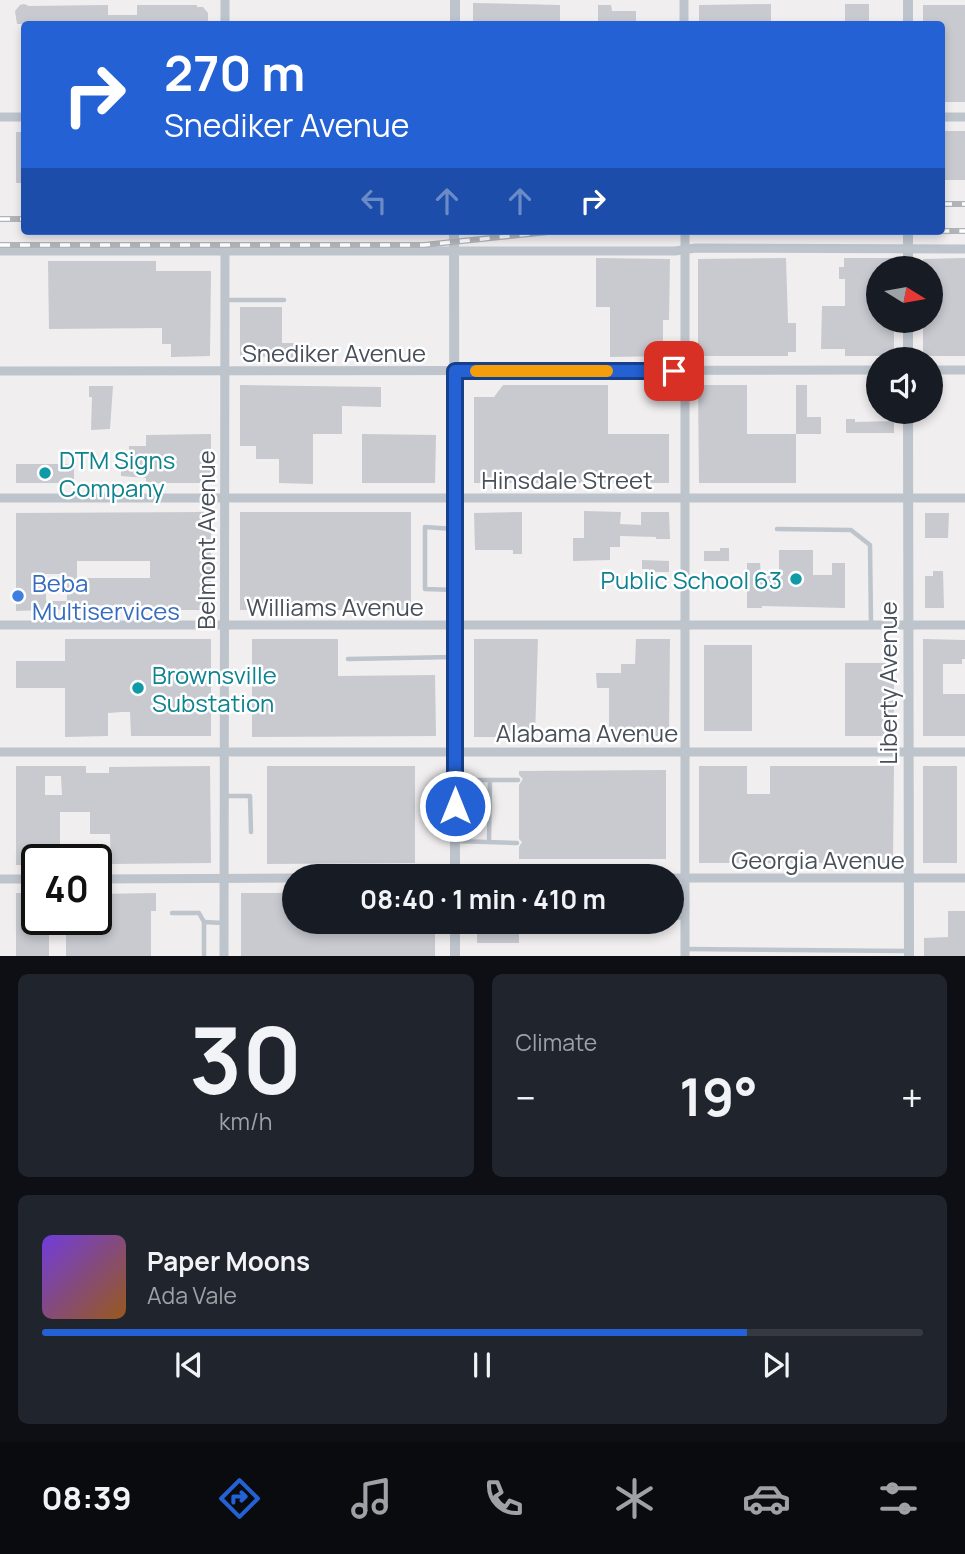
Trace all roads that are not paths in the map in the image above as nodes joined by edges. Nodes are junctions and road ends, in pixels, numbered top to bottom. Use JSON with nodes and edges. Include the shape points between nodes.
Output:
{"nodes":[{"id":1,"x":225,"y":0,"type":"edge"},
{"id":2,"x":455,"y":0,"type":"edge"},
{"id":3,"x":684,"y":0,"type":"edge"},
{"id":4,"x":908,"y":0,"type":"edge"},
{"id":5,"x":225,"y":21,"type":"edge"},
{"id":6,"x":454,"y":21,"type":"edge"},
{"id":7,"x":684,"y":21,"type":"edge"},
{"id":8,"x":908,"y":21,"type":"edge"},
{"id":9,"x":0,"y":117,"type":"edge"},
{"id":10,"x":21,"y":117,"type":"edge"},
{"id":11,"x":945,"y":117,"type":"edge"},
{"id":12,"x":965,"y":117,"type":"edge"},
{"id":13,"x":454,"y":235,"type":"edge"},
{"id":14,"x":685,"y":235,"type":"edge"},
{"id":15,"x":908,"y":235,"type":"edge"},
{"id":16,"x":965,"y":249,"type":"edge"},
{"id":17,"x":225,"y":250,"type":"junction"},
{"id":18,"x":684,"y":250,"type":"junction"},
{"id":19,"x":908,"y":250,"type":"junction"},
{"id":20,"x":0,"y":251,"type":"edge"},
{"id":21,"x":454,"y":252,"type":"junction"},
{"id":22,"x":908,"y":256,"type":"edge"},
{"id":23,"x":225,"y":300,"type":"junction"},
{"id":24,"x":285,"y":300,"type":"dead end"},
{"id":25,"x":866,"y":370,"type":"edge"},
{"id":26,"x":943,"y":370,"type":"edge"},
{"id":27,"x":965,"y":370,"type":"edge"},
{"id":28,"x":0,"y":371,"type":"edge"},
{"id":29,"x":225,"y":371,"type":"junction"},
{"id":30,"x":455,"y":371,"type":"junction"},
{"id":31,"x":683,"y":371,"type":"junction"},
{"id":32,"x":908,"y":424,"type":"edge"},
{"id":33,"x":0,"y":498,"type":"edge"},
{"id":34,"x":225,"y":498,"type":"junction"},
{"id":35,"x":455,"y":498,"type":"junction"},
{"id":36,"x":684,"y":498,"type":"junction"},
{"id":37,"x":909,"y":498,"type":"junction"},
{"id":38,"x":965,"y":498,"type":"edge"},
{"id":39,"x":455,"y":529,"type":"junction"},
{"id":40,"x":777,"y":529,"type":"dead end"},
{"id":41,"x":455,"y":590,"type":"junction"},
{"id":42,"x":0,"y":625,"type":"edge"},
{"id":43,"x":224,"y":625,"type":"junction"},
{"id":44,"x":455,"y":625,"type":"junction"},
{"id":45,"x":684,"y":625,"type":"junction"},
{"id":46,"x":871,"y":625,"type":"junction"},
{"id":47,"x":909,"y":625,"type":"junction"},
{"id":48,"x":965,"y":625,"type":"edge"},
{"id":49,"x":455,"y":657,"type":"junction"},
{"id":50,"x":348,"y":659,"type":"dead end"},
{"id":51,"x":684,"y":751,"type":"junction"},
{"id":52,"x":908,"y":751,"type":"junction"},
{"id":53,"x":965,"y":751,"type":"edge"},
{"id":54,"x":0,"y":752,"type":"edge"},
{"id":55,"x":224,"y":752,"type":"junction"},
{"id":56,"x":455,"y":752,"type":"junction"},
{"id":57,"x":455,"y":780,"type":"junction"},
{"id":58,"x":490,"y":780,"type":"junction"},
{"id":59,"x":518,"y":780,"type":"dead end"},
{"id":60,"x":224,"y":796,"type":"junction"},
{"id":61,"x":455,"y":806,"type":"junction"},
{"id":62,"x":490,"y":806,"type":"junction"},
{"id":63,"x":251,"y":832,"type":"dead end"},
{"id":64,"x":455,"y":841,"type":"junction"},
{"id":65,"x":489,"y":842,"type":"junction"},
{"id":66,"x":517,"y":843,"type":"dead end"},
{"id":67,"x":455,"y":864,"type":"edge"},
{"id":68,"x":684,"y":864,"type":"edge"},
{"id":69,"x":224,"y":878,"type":"junction"},
{"id":70,"x":282,"y":878,"type":"edge"},
{"id":71,"x":684,"y":878,"type":"edge"},
{"id":72,"x":908,"y":878,"type":"junction"},
{"id":73,"x":965,"y":878,"type":"edge"},
{"id":74,"x":0,"y":879,"type":"edge"},
{"id":75,"x":21,"y":879,"type":"edge"},
{"id":76,"x":112,"y":879,"type":"edge"},
{"id":77,"x":172,"y":914,"type":"dead end"},
{"id":78,"x":684,"y":917,"type":"edge"},
{"id":79,"x":204,"y":922,"type":"junction"},
{"id":80,"x":224,"y":923,"type":"junction"},
{"id":81,"x":455,"y":934,"type":"edge"},
{"id":82,"x":685,"y":952,"type":"edge"},
{"id":83,"x":909,"y":953,"type":"edge"},
{"id":84,"x":204,"y":955,"type":"edge"},
{"id":85,"x":224,"y":956,"type":"edge"},
{"id":86,"x":455,"y":956,"type":"edge"}],
"edges":[{"from":1,"to":5,"type":"street"},
{"from":2,"to":6,"type":"street"},
{"from":3,"to":7,"type":"street"},
{"from":4,"to":8,"type":"street"},
{"from":9,"to":10,"type":"street"},
{"from":11,"to":12,"type":"street"},
{"from":13,"to":21,"type":"street"},
{"from":14,"to":18,"type":"street"},
{"from":15,"to":19,"type":"street"},
{"from":16,"to":19,"type":"street"},
{"from":17,"to":20,"type":"street"},
{"from":17,"to":21,"type":"street"},
{"from":17,"to":23,"type":"street","name":"Belmont Avenue"},
{"from":18,"to":19,"type":"street"},
{"from":18,"to":21,"type":"street"},
{"from":18,"to":31,"type":"street"},
{"from":19,"to":22,"type":"street"},
{"from":21,"to":30,"type":"street"},
{"from":23,"to":24,"type":"lane"},
{"from":23,"to":29,"type":"street","name":"Belmont Avenue"},
{"from":25,"to":31,"type":"street","name":"Snediker Avenue"},
{"from":26,"to":27,"type":"street"},
{"from":28,"to":29,"type":"street","name":"Snediker Avenue"},
{"from":29,"to":30,"type":"street","name":"Snediker Avenue"},
{"from":29,"to":34,"type":"street","name":"Belmont Avenue"},
{"from":30,"to":31,"type":"street","name":"Snediker Avenue"},
{"from":30,"to":35,"type":"street"},
{"from":31,"to":36,"type":"street"},
{"from":32,"to":37,"type":"street","name":"Liberty Avenue"},
{"from":33,"to":34,"type":"street","name":"Hinsdale Street"},
{"from":34,"to":35,"type":"street","name":"Hinsdale Street"},
{"from":34,"to":43,"type":"street","name":"Belmont Avenue"},
{"from":35,"to":36,"type":"street","name":"Hinsdale Street"},
{"from":35,"to":39,"type":"street"},
{"from":36,"to":37,"type":"street","name":"Hinsdale Street"},
{"from":36,"to":45,"type":"street"},
{"from":37,"to":38,"type":"street","name":"Hinsdale Street"},
{"from":37,"to":47,"type":"street","name":"Liberty Avenue"},
{"from":39,"to":41,"type":"street"},
{"from":39,"to":41,"type":"lane","via":[[425,527],[425,589]]},
{"from":40,"to":46,"type":"lane","via":[[851,530],[870,545]]},
{"from":41,"to":44,"type":"street"},
{"from":42,"to":43,"type":"street","name":"Williams Avenue"},
{"from":43,"to":44,"type":"street","name":"Williams Avenue"},
{"from":43,"to":55,"type":"street","name":"Belmont Avenue"},
{"from":44,"to":45,"type":"street","name":"Williams Avenue"},
{"from":44,"to":49,"type":"street"},
{"from":45,"to":46,"type":"street","name":"Williams Avenue"},
{"from":45,"to":51,"type":"street"},
{"from":46,"to":47,"type":"street","name":"Williams Avenue"},
{"from":47,"to":48,"type":"street","name":"Williams Avenue"},
{"from":47,"to":52,"type":"street","name":"Liberty Avenue"},
{"from":49,"to":50,"type":"lane"},
{"from":49,"to":56,"type":"street"},
{"from":51,"to":52,"type":"street","name":"Alabama Avenue"},
{"from":51,"to":56,"type":"street","name":"Alabama Avenue"},
{"from":51,"to":68,"type":"street"},
{"from":52,"to":53,"type":"street","name":"Alabama Avenue"},
{"from":52,"to":72,"type":"street","name":"Liberty Avenue"},
{"from":54,"to":55,"type":"street","name":"Alabama Avenue"},
{"from":55,"to":56,"type":"street","name":"Alabama Avenue"},
{"from":55,"to":60,"type":"street","name":"Belmont Avenue"},
{"from":56,"to":57,"type":"street"},
{"from":57,"to":58,"type":"lane"},
{"from":57,"to":61,"type":"street"},
{"from":58,"to":59,"type":"lane"},
{"from":58,"to":62,"type":"lane"},
{"from":60,"to":63,"type":"lane","via":[[250,796]]},
{"from":60,"to":69,"type":"street","name":"Belmont Avenue"},
{"from":61,"to":62,"type":"lane"},
{"from":61,"to":64,"type":"street"},
{"from":62,"to":65,"type":"lane"},
{"from":64,"to":65,"type":"lane"},
{"from":64,"to":67,"type":"street"},
{"from":65,"to":66,"type":"lane"},
{"from":69,"to":70,"type":"street"},
{"from":69,"to":76,"type":"street"},
{"from":69,"to":80,"type":"street","name":"Belmont Avenue"},
{"from":71,"to":72,"type":"street","name":"Georgia Avenue"},
{"from":72,"to":73,"type":"street","name":"Georgia Avenue"},
{"from":72,"to":83,"type":"street","name":"Liberty Avenue"},
{"from":74,"to":75,"type":"street"},
{"from":77,"to":79,"type":"lane","via":[[199,913]]},
{"from":78,"to":82,"type":"street"},
{"from":79,"to":80,"type":"lane"},
{"from":79,"to":84,"type":"lane"},
{"from":80,"to":85,"type":"street","name":"Belmont Avenue"},
{"from":81,"to":86,"type":"street"},
{"from":82,"to":83,"type":"lane"}]}
